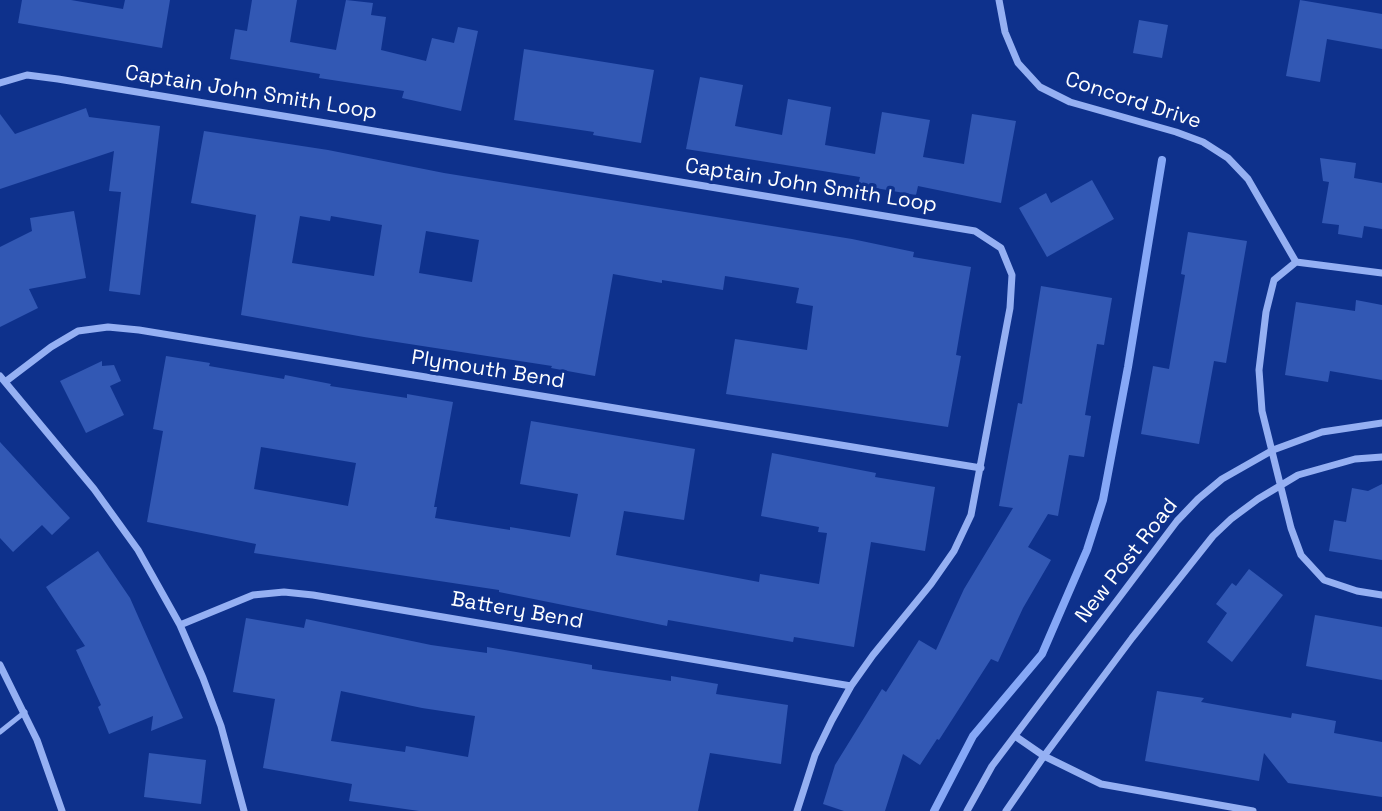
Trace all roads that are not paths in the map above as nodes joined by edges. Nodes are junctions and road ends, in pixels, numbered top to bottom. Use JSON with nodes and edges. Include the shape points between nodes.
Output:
{"nodes":[{"id":1,"x":999,"y":0,"type":"edge"},
{"id":2,"x":0,"y":83,"type":"edge"},
{"id":3,"x":1296,"y":262,"type":"junction"},
{"id":4,"x":1382,"y":273,"type":"edge"},
{"id":5,"x":3,"y":379,"type":"edge"},
{"id":6,"x":1382,"y":423,"type":"edge"},
{"id":7,"x":1273,"y":450,"type":"junction"},
{"id":8,"x":1382,"y":457,"type":"edge"},
{"id":9,"x":981,"y":468,"type":"junction"},
{"id":10,"x":1282,"y":486,"type":"junction"},
{"id":11,"x":1382,"y":595,"type":"edge"},
{"id":12,"x":180,"y":625,"type":"junction"},
{"id":13,"x":0,"y":665,"type":"edge"},
{"id":14,"x":851,"y":685,"type":"junction"},
{"id":15,"x":25,"y":712,"type":"junction"},
{"id":16,"x":0,"y":732,"type":"edge"},
{"id":17,"x":1015,"y":736,"type":"junction"},
{"id":18,"x":1044,"y":756,"type":"junction"},
{"id":19,"x":62,"y":811,"type":"edge"},
{"id":20,"x":244,"y":811,"type":"edge"},
{"id":21,"x":797,"y":811,"type":"edge"},
{"id":22,"x":967,"y":811,"type":"edge"},
{"id":23,"x":1006,"y":811,"type":"edge"},
{"id":24,"x":1253,"y":811,"type":"edge"}],
"edges":[{"from":1,"to":3,"type":"street","name":"Concord Drive","via":[[1018,63],[1040,87],[1070,102],[1185,135],[1228,158],[1248,180]]},
{"from":2,"to":9,"type":"street","name":"Captain John Smith Loop","via":[[27,75],[58,79],[975,231],[1000,248],[1012,275]]},
{"from":3,"to":4,"type":"street"},
{"from":3,"to":7,"type":"street","via":[[1274,280],[1261,341],[1262,411]]},
{"from":5,"to":9,"type":"street","name":"Plymouth Bend","via":[[78,331],[108,327]]},
{"from":5,"to":12,"type":"street","via":[[117,519]]},
{"from":6,"to":7,"type":"street","name":"New Post Road","via":[[1322,432]]},
{"from":7,"to":10,"type":"street"},
{"from":7,"to":17,"type":"street","name":"New Post Road","via":[[1222,479],[1177,521]]},
{"from":8,"to":10,"type":"street","via":[[1327,466],[1298,475]]},
{"from":9,"to":14,"type":"street","name":"Captain John Smith Loop","via":[[971,516],[954,551]]},
{"from":10,"to":11,"type":"street","via":[[1301,555],[1324,580]]},
{"from":10,"to":18,"type":"street","via":[[1258,499],[1213,536]]},
{"from":12,"to":14,"type":"street","name":"Battery Bend","via":[[253,595],[284,592]]},
{"from":12,"to":20,"type":"street","via":[[221,726]]},
{"from":13,"to":15,"type":"street"},
{"from":14,"to":21,"type":"street","name":"Captain John Smith Loop","via":[[815,755]]},
{"from":15,"to":16,"type":"lane"},
{"from":15,"to":19,"type":"street"},
{"from":17,"to":18,"type":"street"},
{"from":17,"to":22,"type":"street","name":"New Post Road"},
{"from":18,"to":23,"type":"street"},
{"from":18,"to":24,"type":"street","via":[[1101,784]]}]}
